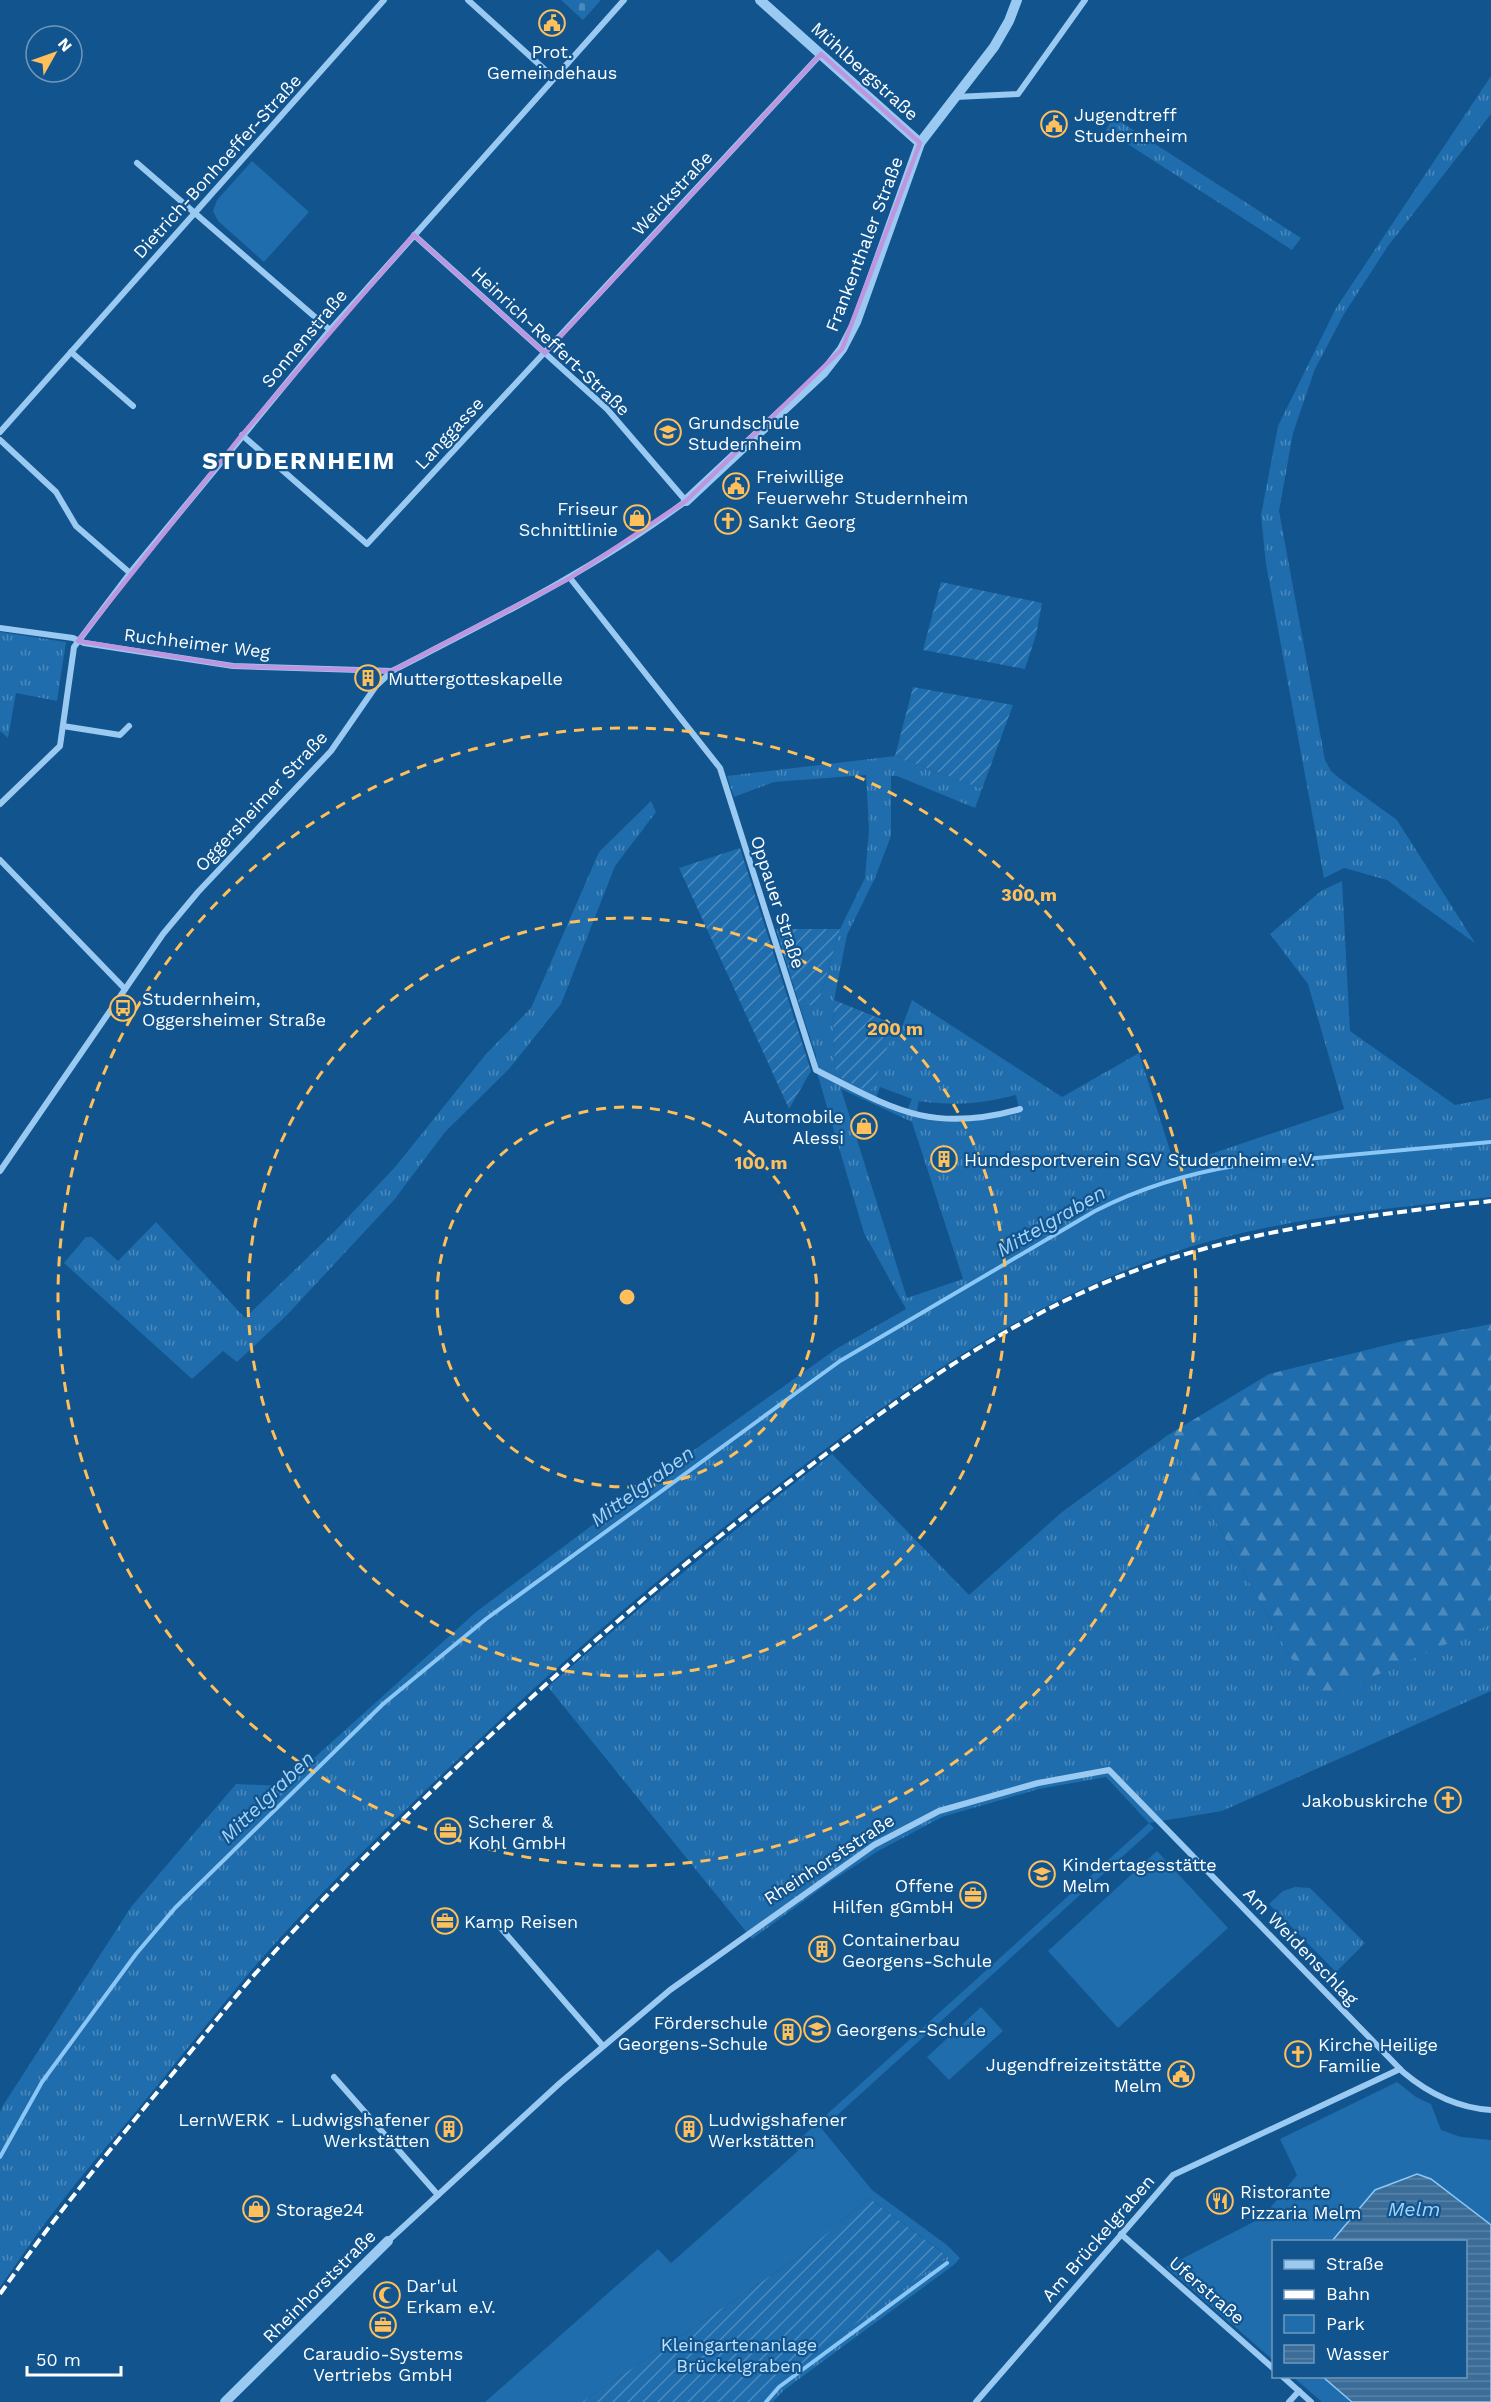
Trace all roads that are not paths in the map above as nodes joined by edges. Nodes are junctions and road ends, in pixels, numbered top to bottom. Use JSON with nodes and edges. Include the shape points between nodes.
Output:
{"nodes":[{"id":1,"x":384,"y":0,"type":"edge"},
{"id":2,"x":468,"y":0,"type":"edge"},
{"id":3,"x":624,"y":0,"type":"edge"},
{"id":4,"x":760,"y":0,"type":"edge"},
{"id":5,"x":1017,"y":0,"type":"edge"},
{"id":6,"x":1085,"y":0,"type":"edge"},
{"id":7,"x":821,"y":54,"type":"junction"},
{"id":8,"x":554,"y":78,"type":"junction"},
{"id":9,"x":956,"y":98,"type":"junction"},
{"id":10,"x":920,"y":143,"type":"junction"},
{"id":11,"x":137,"y":163,"type":"dead end"},
{"id":12,"x":195,"y":212,"type":"junction"},
{"id":13,"x":414,"y":235,"type":"junction"},
{"id":14,"x":330,"y":330,"type":"junction"},
{"id":15,"x":71,"y":352,"type":"junction"},
{"id":16,"x":545,"y":353,"type":"junction"},
{"id":17,"x":133,"y":406,"type":"dead end"},
{"id":18,"x":0,"y":432,"type":"edge"},
{"id":19,"x":242,"y":435,"type":"junction"},
{"id":20,"x":0,"y":440,"type":"edge"},
{"id":21,"x":686,"y":501,"type":"junction"},
{"id":22,"x":130,"y":573,"type":"junction"},
{"id":23,"x":570,"y":578,"type":"junction"},
{"id":24,"x":0,"y":628,"type":"edge"},
{"id":25,"x":78,"y":641,"type":"junction"},
{"id":26,"x":392,"y":671,"type":"junction"},
{"id":27,"x":63,"y":726,"type":"junction"},
{"id":28,"x":129,"y":726,"type":"dead end"},
{"id":29,"x":0,"y":804,"type":"edge"},
{"id":30,"x":0,"y":860,"type":"edge"},
{"id":31,"x":125,"y":989,"type":"junction"},
{"id":32,"x":1020,"y":1109,"type":"dead end"},
{"id":33,"x":0,"y":1171,"type":"edge"},
{"id":34,"x":1109,"y":1770,"type":"joint"},
{"id":35,"x":500,"y":1927,"type":"dead end"},
{"id":36,"x":603,"y":2046,"type":"junction"},
{"id":37,"x":1400,"y":2068,"type":"junction"},
{"id":38,"x":334,"y":2077,"type":"dead end"},
{"id":39,"x":1491,"y":2110,"type":"edge"},
{"id":40,"x":438,"y":2195,"type":"junction"},
{"id":41,"x":1121,"y":2234,"type":"junction"},
{"id":42,"x":388,"y":2241,"type":"joint"},
{"id":43,"x":1272,"y":2367,"type":"edge"},
{"id":44,"x":1284,"y":2378,"type":"edge"},
{"id":45,"x":1299,"y":2391,"type":"junction"},
{"id":46,"x":225,"y":2402,"type":"edge"},
{"id":47,"x":976,"y":2402,"type":"edge"},
{"id":48,"x":1289,"y":2402,"type":"edge"},
{"id":49,"x":1311,"y":2402,"type":"edge"}],
"edges":[{"from":1,"to":12,"type":"street","name":"Dietrich-Bonhoeffer-Straße"},
{"from":2,"to":8,"type":"street"},
{"from":3,"to":8,"type":"street","name":"Sonnenstraße"},
{"from":4,"to":7,"type":"street","name":"Mühlbergstraße"},
{"from":5,"to":9,"type":"street","name":"Frankenthaler Straße","via":[[994,47]]},
{"from":6,"to":9,"type":"street","via":[[1018,94]]},
{"from":7,"to":10,"type":"street","name":"Mühlbergstraße"},
{"from":7,"to":16,"type":"street","name":"Weickstraße"},
{"from":8,"to":13,"type":"street","name":"Sonnenstraße"},
{"from":9,"to":10,"type":"street","name":"Frankenthaler Straße"},
{"from":10,"to":21,"type":"street","name":"Frankenthaler Straße","via":[[856,322],[842,349],[807,389]]},
{"from":11,"to":12,"type":"street"},
{"from":12,"to":14,"type":"street"},
{"from":12,"to":15,"type":"street","name":"Dietrich-Bonhoeffer-Straße"},
{"from":13,"to":14,"type":"street","name":"Sonnenstraße"},
{"from":13,"to":16,"type":"street","name":"Heinrich-Reffert-Straße"},
{"from":14,"to":19,"type":"street","name":"Sonnenstraße"},
{"from":15,"to":17,"type":"street"},
{"from":15,"to":18,"type":"street","name":"Dietrich-Bonhoeffer-Straße"},
{"from":16,"to":19,"type":"street","name":"Langgasse","via":[[367,544]]},
{"from":16,"to":21,"type":"street","name":"Heinrich-Reffert-Straße","via":[[607,409]]},
{"from":19,"to":22,"type":"street","name":"Sonnenstraße"},
{"from":20,"to":22,"type":"street","via":[[56,492],[76,526]]},
{"from":21,"to":23,"type":"street","name":"Oggersheimer Straße","via":[[642,534]]},
{"from":22,"to":25,"type":"street","name":"Sonnenstraße"},
{"from":23,"to":26,"type":"street","name":"Oggersheimer Straße"},
{"from":23,"to":32,"type":"street","name":"Oppauer Straße","via":[[720,768],[816,1070],[916,1116],[949,1120],[997,1116]]},
{"from":24,"to":25,"type":"street","name":"Ruchheimer Weg"},
{"from":25,"to":26,"type":"street","name":"Ruchheimer Weg","via":[[233,666]]},
{"from":25,"to":27,"type":"street","name":"Sonnenstraße"},
{"from":26,"to":31,"type":"street","name":"Oggersheimer Straße","via":[[376,686],[331,751],[198,892]]},
{"from":27,"to":28,"type":"street","via":[[120,735]]},
{"from":27,"to":29,"type":"street","name":"Sonnenstraße","via":[[60,746]]},
{"from":30,"to":31,"type":"street"},
{"from":31,"to":33,"type":"street","name":"Oggersheimer Straße"},
{"from":34,"to":36,"type":"street","name":"Rheinhorststraße","via":[[1038,1783],[939,1811],[874,1845],[688,1976]]},
{"from":34,"to":37,"type":"street","name":"Am Weidenschlag"},
{"from":35,"to":36,"type":"street"},
{"from":36,"to":40,"type":"street","name":"Rheinhorststraße"},
{"from":37,"to":39,"type":"street","name":"Am Weidenschlag","via":[[1417,2084],[1439,2096]]},
{"from":37,"to":41,"type":"street","name":"Am Brückelgraben","via":[[1173,2175]]},
{"from":38,"to":40,"type":"street"},
{"from":40,"to":42,"type":"street","name":"Rheinhorststraße"},
{"from":41,"to":43,"type":"street","name":"Uferstraße"},
{"from":41,"to":47,"type":"street","name":"Am Brückelgraben"},
{"from":42,"to":46,"type":"street","name":"Rheinhorststraße"},
{"from":44,"to":45,"type":"street"},
{"from":45,"to":48,"type":"street"},
{"from":45,"to":49,"type":"street"}]}
